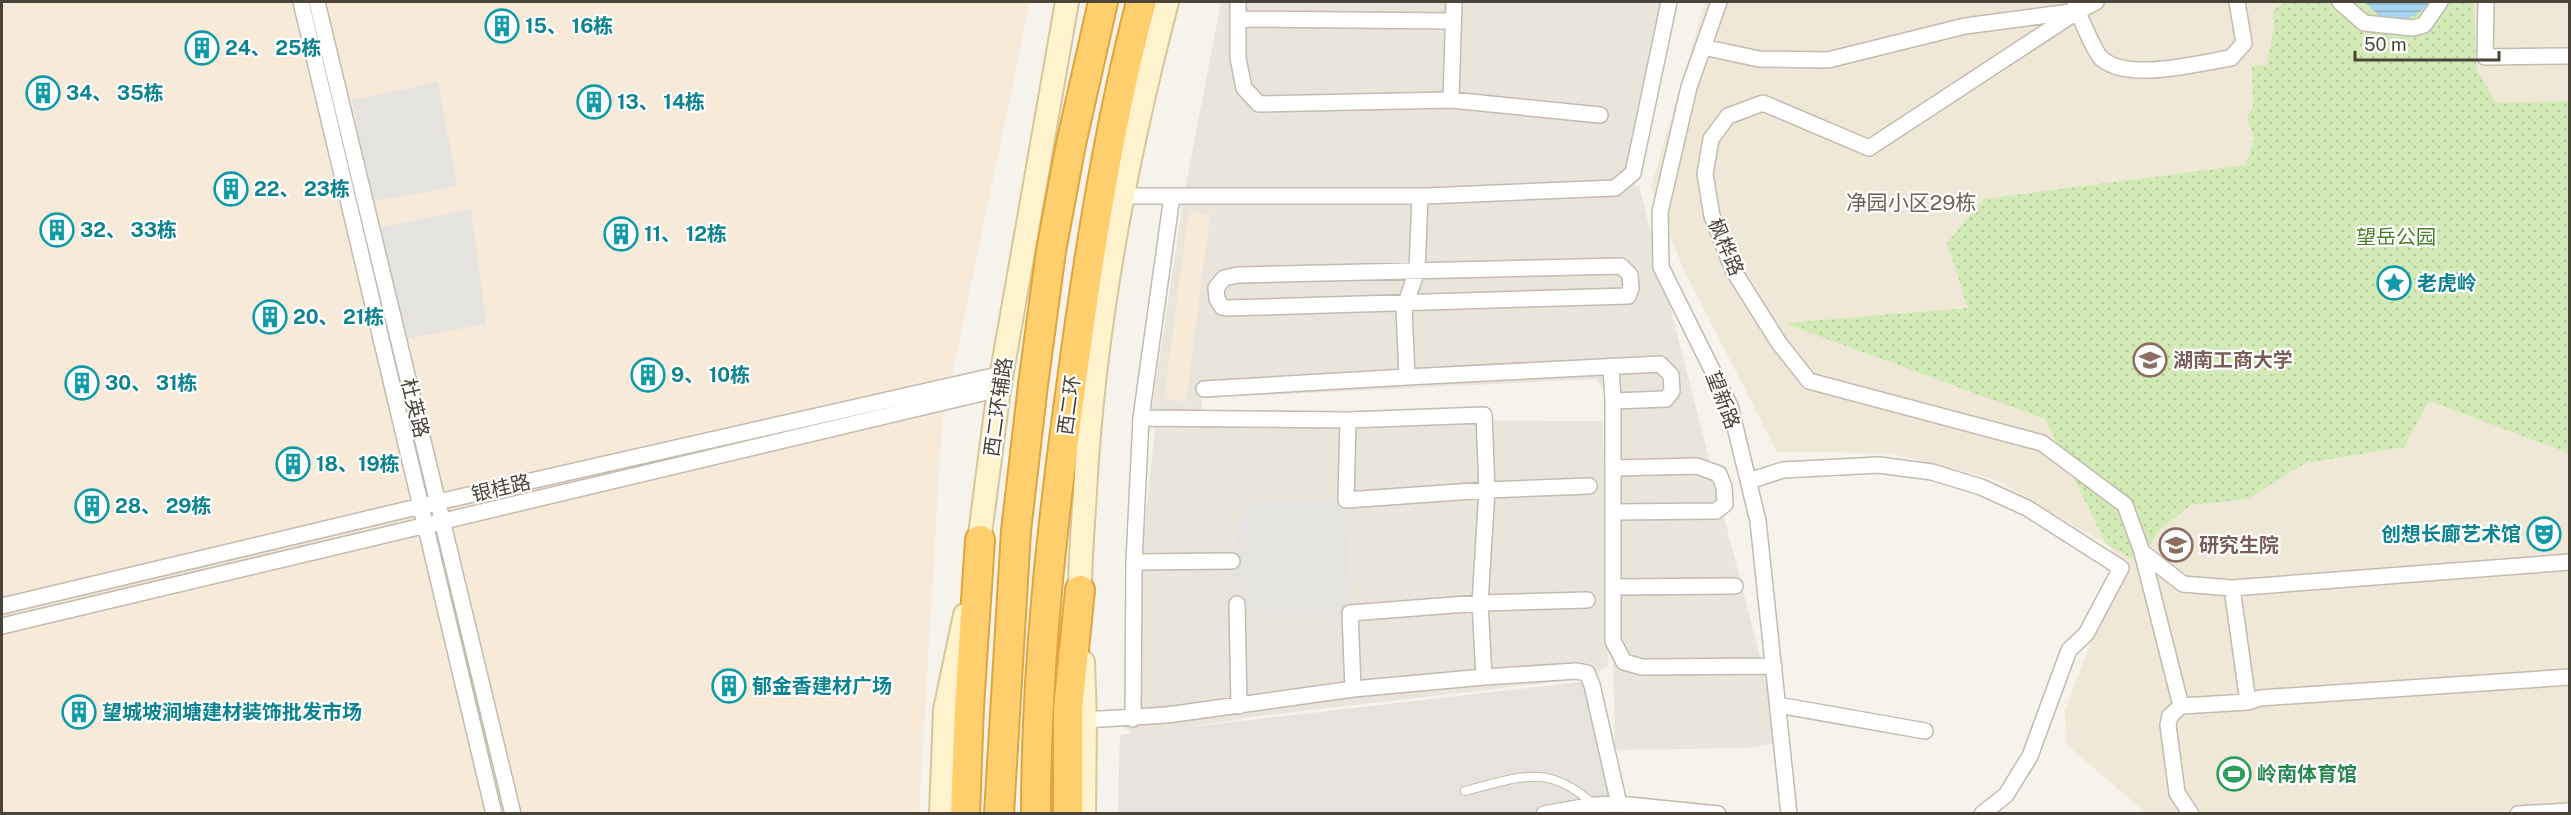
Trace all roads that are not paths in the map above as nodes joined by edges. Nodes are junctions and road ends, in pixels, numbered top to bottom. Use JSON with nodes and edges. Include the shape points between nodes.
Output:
{"nodes":[{"id":1,"x":301,"y":2,"type":"edge"},
{"id":2,"x":317,"y":2,"type":"edge"},
{"id":3,"x":1067,"y":2,"type":"edge"},
{"id":4,"x":1103,"y":2,"type":"edge"},
{"id":5,"x":1141,"y":2,"type":"edge"},
{"id":6,"x":1167,"y":2,"type":"edge"},
{"id":7,"x":1238,"y":2,"type":"edge"},
{"id":8,"x":1454,"y":2,"type":"edge"},
{"id":9,"x":1669,"y":2,"type":"edge"},
{"id":10,"x":1719,"y":2,"type":"edge"},
{"id":11,"x":2096,"y":2,"type":"edge"},
{"id":12,"x":2237,"y":2,"type":"edge"},
{"id":13,"x":2340,"y":2,"type":"edge"},
{"id":14,"x":2440,"y":2,"type":"edge"},
{"id":15,"x":2486,"y":2,"type":"edge"},
{"id":16,"x":2076,"y":6,"type":"edge"},
{"id":17,"x":1238,"y":20,"type":"junction"},
{"id":18,"x":1453,"y":21,"type":"junction"},
{"id":19,"x":1703,"y":46,"type":"junction"},
{"id":20,"x":2570,"y":56,"type":"edge"},
{"id":21,"x":1451,"y":100,"type":"junction"},
{"id":22,"x":1600,"y":115,"type":"dead end"},
{"id":23,"x":1121,"y":196,"type":"junction"},
{"id":24,"x":1172,"y":196,"type":"junction"},
{"id":25,"x":1420,"y":196,"type":"junction"},
{"id":26,"x":1417,"y":271,"type":"junction"},
{"id":27,"x":1405,"y":304,"type":"junction"},
{"id":28,"x":1611,"y":366,"type":"junction"},
{"id":29,"x":1407,"y":377,"type":"junction"},
{"id":30,"x":1000,"y":381,"type":"junction"},
{"id":31,"x":1204,"y":389,"type":"dead end"},
{"id":32,"x":1613,"y":401,"type":"junction"},
{"id":33,"x":1141,"y":418,"type":"junction"},
{"id":34,"x":1348,"y":420,"type":"junction"},
{"id":35,"x":1613,"y":468,"type":"junction"},
{"id":36,"x":1749,"y":481,"type":"junction"},
{"id":37,"x":1589,"y":486,"type":"dead end"},
{"id":38,"x":1487,"y":490,"type":"junction"},
{"id":39,"x":438,"y":502,"type":"junction"},
{"id":40,"x":420,"y":506,"type":"junction"},
{"id":41,"x":1613,"y":512,"type":"junction"},
{"id":42,"x":442,"y":521,"type":"junction"},
{"id":43,"x":425,"y":525,"type":"junction"},
{"id":44,"x":980,"y":540,"type":"junction"},
{"id":45,"x":2142,"y":552,"type":"junction"},
{"id":46,"x":1232,"y":561,"type":"dead end"},
{"id":47,"x":1134,"y":562,"type":"junction"},
{"id":48,"x":2570,"y":562,"type":"edge"},
{"id":49,"x":1735,"y":586,"type":"dead end"},
{"id":50,"x":1613,"y":587,"type":"junction"},
{"id":51,"x":2232,"y":588,"type":"junction"},
{"id":52,"x":1080,"y":590,"type":"joint"},
{"id":53,"x":1587,"y":600,"type":"dead end"},
{"id":54,"x":1480,"y":603,"type":"junction"},
{"id":55,"x":1237,"y":604,"type":"dead end"},
{"id":56,"x":2,"y":606,"type":"edge"},
{"id":57,"x":2,"y":626,"type":"edge"},
{"id":58,"x":1774,"y":666,"type":"junction"},
{"id":59,"x":1484,"y":677,"type":"junction"},
{"id":60,"x":2570,"y":677,"type":"edge"},
{"id":61,"x":1353,"y":689,"type":"junction"},
{"id":62,"x":2248,"y":702,"type":"junction"},
{"id":63,"x":1778,"y":705,"type":"junction"},
{"id":64,"x":1239,"y":706,"type":"junction"},
{"id":65,"x":2181,"y":706,"type":"junction"},
{"id":66,"x":1077,"y":715,"type":"junction"},
{"id":67,"x":1133,"y":719,"type":"junction"},
{"id":68,"x":1925,"y":731,"type":"dead end"},
{"id":69,"x":1465,"y":791,"type":"dead end"},
{"id":70,"x":1619,"y":804,"type":"junction"},
{"id":71,"x":1583,"y":809,"type":"edge"},
{"id":72,"x":2570,"y":811,"type":"edge"},
{"id":73,"x":494,"y":813,"type":"edge"},
{"id":74,"x":513,"y":813,"type":"edge"},
{"id":75,"x":941,"y":813,"type":"edge"},
{"id":76,"x":965,"y":813,"type":"edge"},
{"id":77,"x":999,"y":813,"type":"edge"},
{"id":78,"x":1036,"y":813,"type":"edge"},
{"id":79,"x":1068,"y":813,"type":"edge"},
{"id":80,"x":1084,"y":813,"type":"edge"},
{"id":81,"x":1544,"y":813,"type":"edge"},
{"id":82,"x":1718,"y":813,"type":"edge"},
{"id":83,"x":1789,"y":813,"type":"edge"},
{"id":84,"x":1982,"y":813,"type":"edge"},
{"id":85,"x":2191,"y":813,"type":"edge"},
{"id":86,"x":2518,"y":813,"type":"edge"}],
"edges":[{"from":1,"to":40,"type":"street","name":"杜英路"},
{"from":2,"to":39,"type":"street","name":"杜英路"},
{"from":3,"to":30,"type":"street","name":"西二环辅路"},
{"from":4,"to":77,"type":"highway","name":"西二环","via":[[1053,240],[1033,384],[1016,531]]},
{"from":5,"to":78,"type":"highway","name":"西二环","via":[[1106,154],[1067,414],[1044,631]]},
{"from":6,"to":23,"type":"street"},
{"from":7,"to":17,"type":"street"},
{"from":8,"to":18,"type":"street"},
{"from":9,"to":25,"type":"street","via":[[1633,173],[1615,188]]},
{"from":10,"to":19,"type":"street","name":"望新路"},
{"from":11,"to":16,"type":"street"},
{"from":12,"to":16,"type":"street","via":[[2244,43],[2231,58],[2139,71],[2101,58]]},
{"from":13,"to":14,"type":"street","via":[[2364,23],[2413,28],[2424,25]]},
{"from":15,"to":20,"type":"street","via":[[2486,57]]},
{"from":16,"to":19,"type":"street","via":[[1965,26],[1828,60],[1759,59]]},
{"from":16,"to":45,"type":"street","name":"枫桦路","via":[[1869,148],[1763,103],[1728,116],[1711,139],[1705,174],[1712,216],[1733,270],[1779,343],[1809,381],[2042,444],[2125,505]]},
{"from":17,"to":18,"type":"street"},
{"from":17,"to":21,"type":"street","via":[[1238,58],[1244,88],[1259,104]]},
{"from":18,"to":21,"type":"street"},
{"from":19,"to":36,"type":"street","name":"望新路","via":[[1689,87],[1660,212],[1661,267],[1730,406]]},
{"from":21,"to":22,"type":"street"},
{"from":23,"to":24,"type":"street"},
{"from":23,"to":52,"type":"street","via":[[1089,413]]},
{"from":24,"to":25,"type":"street"},
{"from":24,"to":33,"type":"street"},
{"from":25,"to":26,"type":"street"},
{"from":26,"to":27,"type":"street"},
{"from":26,"to":27,"type":"street","via":[[1238,275],[1224,278],[1216,288],[1217,299],[1227,308]]},
{"from":26,"to":27,"type":"street","via":[[1621,266],[1630,274],[1631,288],[1628,296]]},
{"from":27,"to":29,"type":"street"},
{"from":28,"to":29,"type":"street"},
{"from":28,"to":32,"type":"street"},
{"from":28,"to":32,"type":"street","via":[[1660,364],[1671,375],[1672,391],[1666,399]]},
{"from":29,"to":31,"type":"street"},
{"from":30,"to":39,"type":"street","name":"银桂路"},
{"from":30,"to":42,"type":"street","name":"银桂路"},
{"from":30,"to":44,"type":"street","name":"西二环辅路"},
{"from":32,"to":35,"type":"street"},
{"from":33,"to":34,"type":"street"},
{"from":33,"to":47,"type":"street"},
{"from":34,"to":38,"type":"street","via":[[1484,416]]},
{"from":34,"to":38,"type":"street","via":[[1346,500]]},
{"from":35,"to":41,"type":"street"},
{"from":35,"to":41,"type":"street","via":[[1697,466],[1719,474],[1725,504],[1716,511]]},
{"from":36,"to":58,"type":"street","name":"望新路","via":[[1758,521]]},
{"from":36,"to":84,"type":"street","via":[[1783,470],[1879,465],[1932,472],[1981,487],[2026,508],[2121,567],[2086,633],[2069,650],[2030,756],[2007,795]]},
{"from":37,"to":38,"type":"street"},
{"from":38,"to":54,"type":"street"},
{"from":39,"to":40,"type":"street","name":"银桂路"},
{"from":39,"to":42,"type":"street","name":"杜英路"},
{"from":40,"to":43,"type":"street","name":"杜英路"},
{"from":40,"to":56,"type":"street","name":"银桂路"},
{"from":41,"to":50,"type":"street"},
{"from":42,"to":43,"type":"street","name":"银桂路"},
{"from":42,"to":74,"type":"street","name":"杜英路"},
{"from":43,"to":57,"type":"street","name":"银桂路"},
{"from":43,"to":73,"type":"street","name":"杜英路"},
{"from":44,"to":75,"type":"street","name":"西二环辅路","via":[[945,710]]},
{"from":44,"to":76,"type":"highway"},
{"from":45,"to":51,"type":"street","via":[[2183,584]]},
{"from":45,"to":65,"type":"street"},
{"from":46,"to":47,"type":"street"},
{"from":47,"to":67,"type":"street"},
{"from":48,"to":51,"type":"street"},
{"from":49,"to":50,"type":"street"},
{"from":50,"to":58,"type":"street","via":[[1613,640],[1624,662],[1642,667]]},
{"from":51,"to":62,"type":"street"},
{"from":52,"to":66,"type":"highway"},
{"from":53,"to":54,"type":"street"},
{"from":54,"to":59,"type":"street"},
{"from":54,"to":61,"type":"street","via":[[1350,613]]},
{"from":55,"to":64,"type":"street"},
{"from":58,"to":63,"type":"street","name":"望新路"},
{"from":59,"to":61,"type":"street"},
{"from":59,"to":70,"type":"street","via":[[1587,673],[1593,684]]},
{"from":60,"to":62,"type":"street","via":[[2260,698]]},
{"from":61,"to":64,"type":"street"},
{"from":62,"to":65,"type":"street"},
{"from":63,"to":68,"type":"street"},
{"from":63,"to":83,"type":"street","name":"望新路"},
{"from":64,"to":67,"type":"street"},
{"from":65,"to":85,"type":"street","via":[[2170,716],[2168,725],[2177,793]]},
{"from":66,"to":67,"type":"street"},
{"from":66,"to":79,"type":"highway"},
{"from":66,"to":80,"type":"street"},
{"from":69,"to":71,"type":"lane","via":[[1525,776],[1560,780],[1581,793]]},
{"from":70,"to":71,"type":"street"},
{"from":70,"to":82,"type":"street"},
{"from":71,"to":81,"type":"street"},
{"from":72,"to":86,"type":"street"}]}
